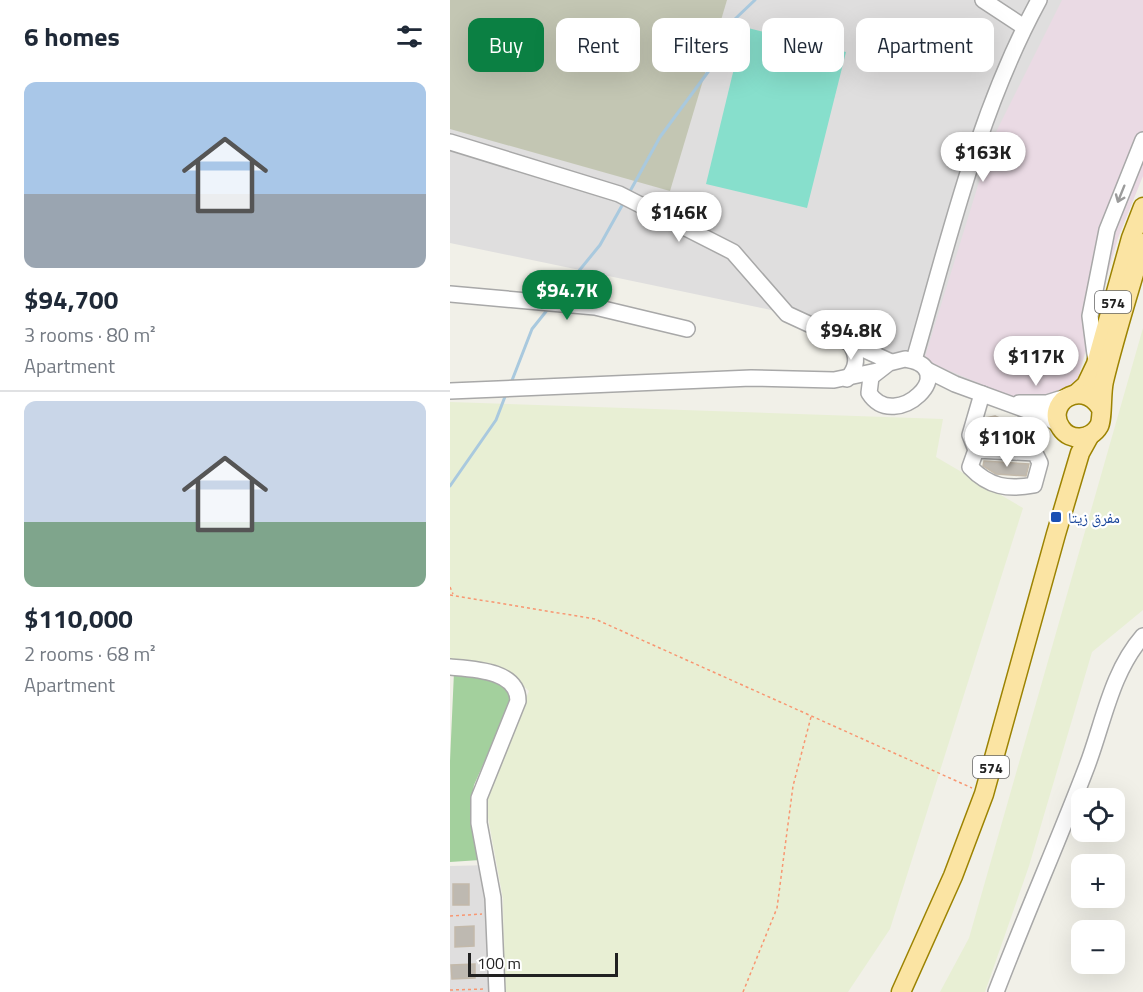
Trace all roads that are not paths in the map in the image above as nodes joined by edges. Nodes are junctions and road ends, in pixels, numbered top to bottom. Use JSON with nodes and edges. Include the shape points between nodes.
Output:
{"nodes":[{"id":1,"x":983,"y":0,"type":"edge"},
{"id":2,"x":1039,"y":0,"type":"edge"},
{"id":3,"x":1024,"y":27,"type":"junction"},
{"id":4,"x":1143,"y":140,"type":"edge"},
{"id":5,"x":450,"y":142,"type":"edge"},
{"id":6,"x":1143,"y":207,"type":"edge"},
{"id":7,"x":1143,"y":243,"type":"edge"},
{"id":8,"x":450,"y":294,"type":"edge"},
{"id":9,"x":687,"y":329,"type":"dead end"},
{"id":10,"x":850,"y":343,"type":"junction"},
{"id":11,"x":914,"y":360,"type":"junction"},
{"id":12,"x":891,"y":362,"type":"junction"},
{"id":13,"x":1096,"y":364,"type":"junction"},
{"id":14,"x":927,"y":370,"type":"junction"},
{"id":15,"x":877,"y":371,"type":"junction"},
{"id":16,"x":847,"y":379,"type":"junction"},
{"id":17,"x":830,"y":380,"type":"junction"},
{"id":18,"x":955,"y":384,"type":"junction"},
{"id":19,"x":450,"y":390,"type":"edge"},
{"id":20,"x":924,"y":392,"type":"junction"},
{"id":21,"x":982,"y":394,"type":"junction"},
{"id":22,"x":1072,"y":395,"type":"junction"},
{"id":23,"x":872,"y":397,"type":"junction"},
{"id":24,"x":1007,"y":402,"type":"junction"},
{"id":25,"x":1100,"y":406,"type":"junction"},
{"id":26,"x":1062,"y":428,"type":"junction"},
{"id":27,"x":1090,"y":435,"type":"junction"},
{"id":28,"x":976,"y":450,"type":"dead end"},
{"id":29,"x":1056,"y":534,"type":"junction"},
{"id":30,"x":1143,"y":636,"type":"edge"},
{"id":31,"x":450,"y":667,"type":"edge"},
{"id":32,"x":497,"y":990,"type":"edge"},
{"id":33,"x":901,"y":992,"type":"edge"},
{"id":34,"x":996,"y":992,"type":"edge"}],
"edges":[{"from":1,"to":3,"type":"street"},
{"from":2,"to":3,"type":"street"},
{"from":3,"to":11,"type":"street","via":[[980,136]]},
{"from":4,"to":13,"type":"street","one_way":true,"via":[[1107,230],[1090,316]]},
{"from":5,"to":10,"type":"street","via":[[619,194],[733,252],[787,314]]},
{"from":6,"to":13,"type":"main road","number":"574"},
{"from":7,"to":25,"type":"main road","number":"574","via":[[1104,379]]},
{"from":8,"to":9,"type":"street","via":[[595,307]]},
{"from":10,"to":12,"type":"street"},
{"from":10,"to":16,"type":"street","via":[[856,365]]},
{"from":11,"to":12,"type":"street"},
{"from":11,"to":14,"type":"street"},
{"from":12,"to":15,"type":"street"},
{"from":13,"to":22,"type":"main road","number":"574","via":[[1086,384]]},
{"from":14,"to":18,"type":"street"},
{"from":14,"to":20,"type":"street"},
{"from":15,"to":16,"type":"street"},
{"from":15,"to":23,"type":"street","via":[[869,384]]},
{"from":16,"to":17,"type":"street"},
{"from":17,"to":19,"type":"street","via":[[752,378]]},
{"from":17,"to":23,"type":"street"},
{"from":18,"to":20,"type":"street"},
{"from":18,"to":21,"type":"street"},
{"from":20,"to":23,"type":"street","via":[[895,406],[881,404]]},
{"from":21,"to":24,"type":"street"},
{"from":21,"to":28,"type":"street","via":[[970,435]]},
{"from":22,"to":24,"type":"street","via":[[1047,403]]},
{"from":22,"to":25,"type":"main road","via":[[1090,396]]},
{"from":22,"to":26,"type":"main road","number":"574","via":[[1059,406],[1057,414]]},
{"from":24,"to":26,"type":"street","via":[[1048,418]]},
{"from":25,"to":27,"type":"main road","number":"574","via":[[1101,421]]},
{"from":26,"to":27,"type":"main road","via":[[1080,438]]},
{"from":26,"to":29,"type":"main road","number":"574","via":[[1069,460]]},
{"from":27,"to":29,"type":"main road","number":"574","via":[[1080,453]]},
{"from":29,"to":33,"type":"main road","number":"574","via":[[984,794],[953,876]]},
{"from":30,"to":34,"type":"street","via":[[1115,682],[1088,763]]},
{"from":31,"to":32,"type":"street","via":[[502,677],[518,691],[518,700],[479,798],[479,823],[495,913]]}]}
